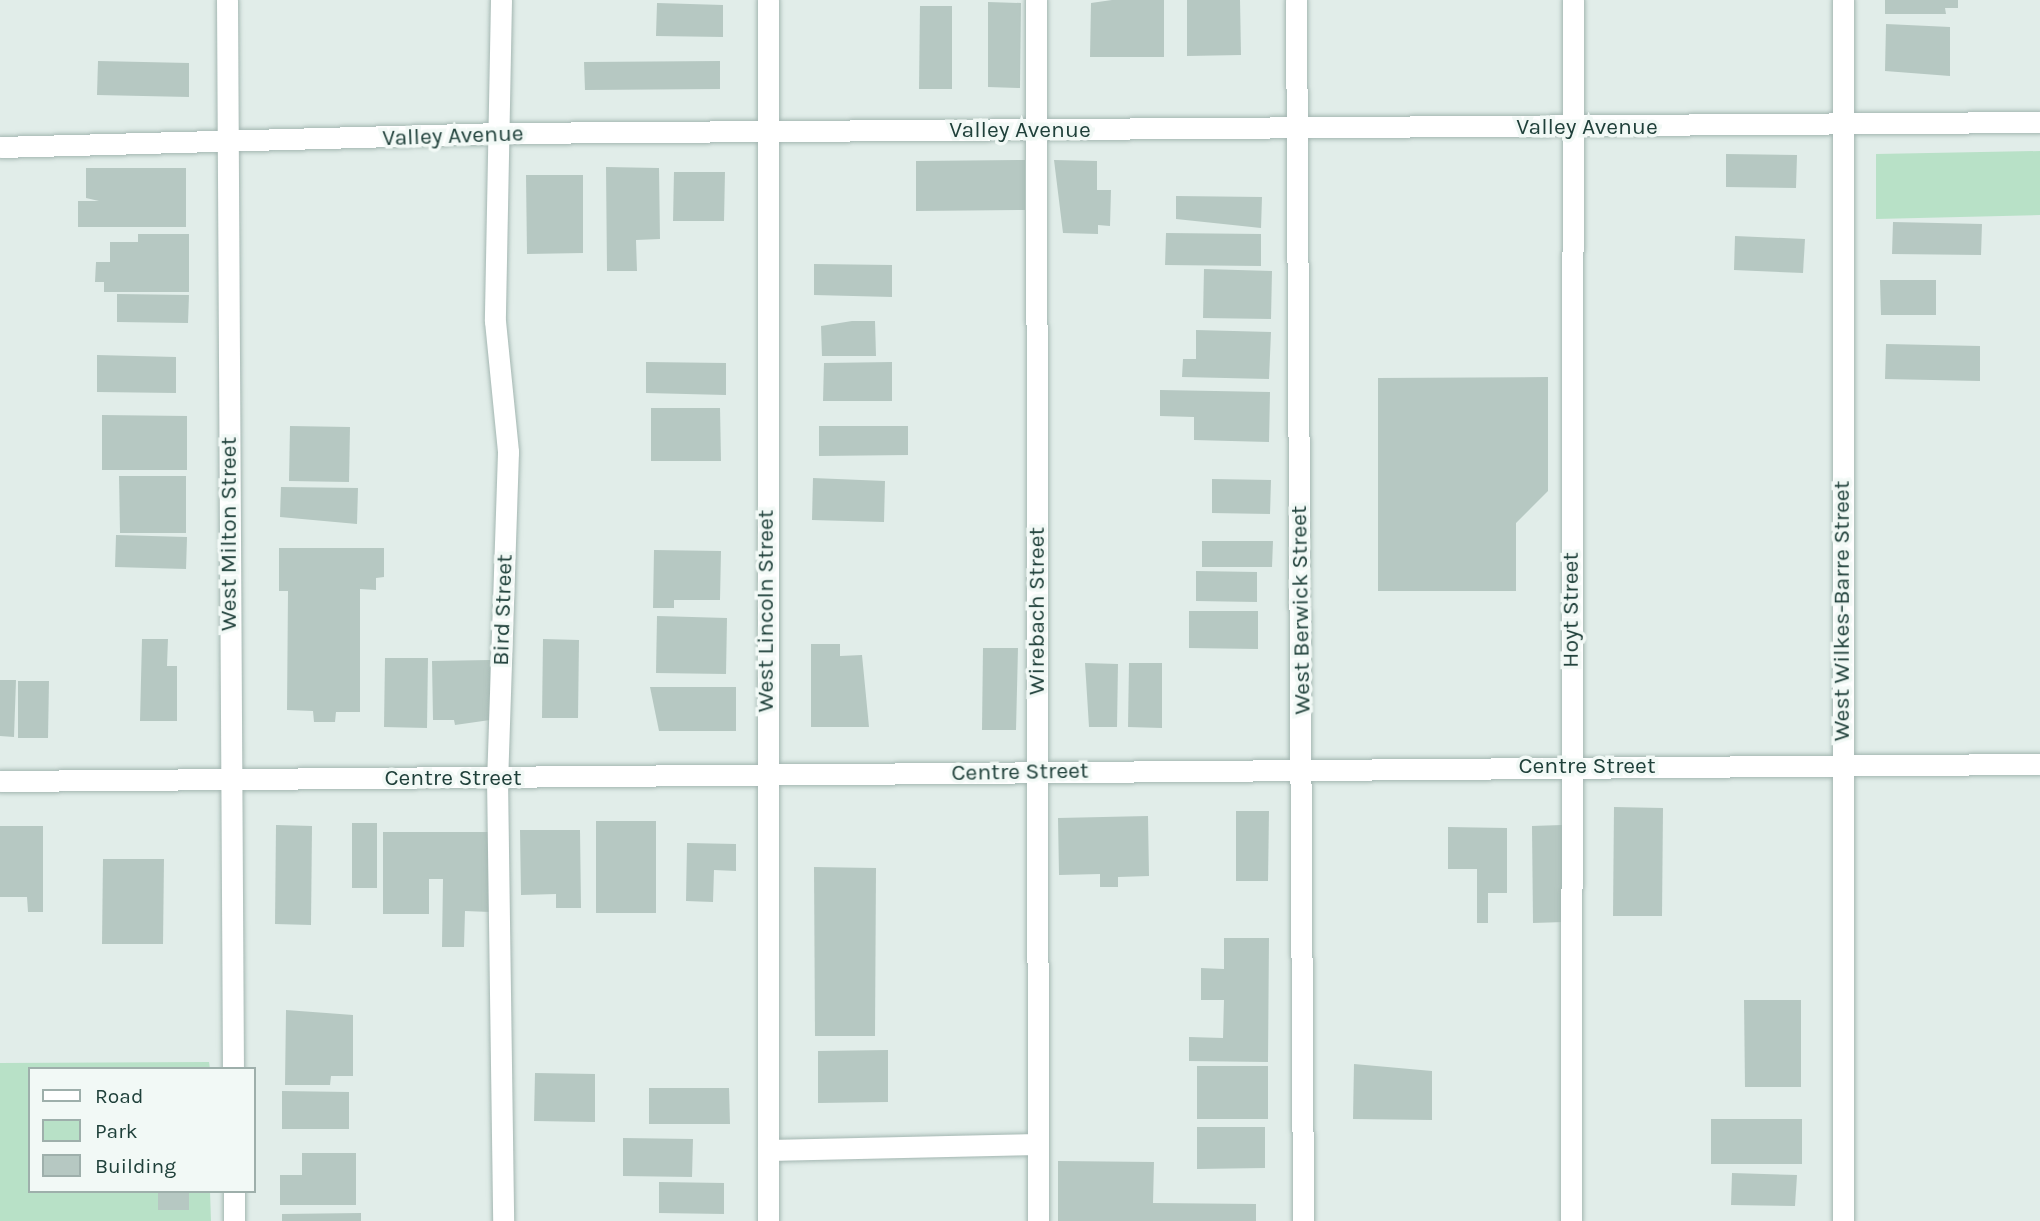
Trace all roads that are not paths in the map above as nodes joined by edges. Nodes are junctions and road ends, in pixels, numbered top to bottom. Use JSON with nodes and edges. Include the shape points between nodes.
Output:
{"nodes":[{"id":1,"x":227,"y":0,"type":"edge"},
{"id":2,"x":501,"y":0,"type":"edge"},
{"id":3,"x":768,"y":0,"type":"edge"},
{"id":4,"x":1036,"y":0,"type":"edge"},
{"id":5,"x":1296,"y":0,"type":"edge"},
{"id":6,"x":1573,"y":0,"type":"edge"},
{"id":7,"x":1843,"y":0,"type":"edge"},
{"id":8,"x":2040,"y":122,"type":"edge"},
{"id":9,"x":1842,"y":126,"type":"junction"},
{"id":10,"x":1572,"y":127,"type":"junction"},
{"id":11,"x":769,"y":130,"type":"junction"},
{"id":12,"x":1296,"y":130,"type":"junction"},
{"id":13,"x":1037,"y":131,"type":"junction"},
{"id":14,"x":502,"y":133,"type":"junction"},
{"id":15,"x":226,"y":145,"type":"junction"},
{"id":16,"x":0,"y":147,"type":"edge"},
{"id":17,"x":2040,"y":764,"type":"edge"},
{"id":18,"x":1842,"y":765,"type":"junction"},
{"id":19,"x":1570,"y":766,"type":"junction"},
{"id":20,"x":1303,"y":767,"type":"junction"},
{"id":21,"x":1037,"y":772,"type":"junction"},
{"id":22,"x":765,"y":776,"type":"junction"},
{"id":23,"x":498,"y":778,"type":"junction"},
{"id":24,"x":231,"y":779,"type":"junction"},
{"id":25,"x":0,"y":781,"type":"edge"},
{"id":26,"x":233,"y":1067,"type":"edge"},
{"id":27,"x":1038,"y":1144,"type":"junction"},
{"id":28,"x":768,"y":1150,"type":"junction"},
{"id":29,"x":234,"y":1193,"type":"edge"},
{"id":30,"x":234,"y":1221,"type":"edge"},
{"id":31,"x":503,"y":1221,"type":"edge"},
{"id":32,"x":768,"y":1221,"type":"edge"},
{"id":33,"x":1038,"y":1221,"type":"edge"},
{"id":34,"x":1303,"y":1221,"type":"edge"},
{"id":35,"x":1571,"y":1221,"type":"edge"},
{"id":36,"x":1843,"y":1221,"type":"edge"}],
"edges":[{"from":1,"to":15,"type":"street","name":"West Milton Street"},
{"from":2,"to":14,"type":"street","name":"Bird Street"},
{"from":3,"to":11,"type":"street","name":"West Lincoln Street"},
{"from":4,"to":13,"type":"street","name":"Wirebach Street"},
{"from":5,"to":12,"type":"street","name":"West Berwick Street"},
{"from":6,"to":10,"type":"street","name":"Hoyt Street"},
{"from":7,"to":9,"type":"street","name":"West Wilkes-Barre Street"},
{"from":8,"to":9,"type":"street","name":"Valley Avenue"},
{"from":9,"to":10,"type":"street","name":"Valley Avenue"},
{"from":9,"to":18,"type":"street","name":"West Wilkes-Barre Street"},
{"from":10,"to":12,"type":"street","name":"Valley Avenue"},
{"from":10,"to":19,"type":"street","name":"Hoyt Street"},
{"from":11,"to":13,"type":"street","name":"Valley Avenue"},
{"from":11,"to":14,"type":"street","name":"Valley Avenue"},
{"from":11,"to":22,"type":"street","name":"West Lincoln Street"},
{"from":12,"to":13,"type":"street","name":"Valley Avenue"},
{"from":12,"to":20,"type":"street","name":"West Berwick Street"},
{"from":13,"to":21,"type":"street","name":"Wirebach Street"},
{"from":14,"to":15,"type":"street","name":"Valley Avenue"},
{"from":14,"to":23,"type":"street","name":"Bird Street","via":[[495,321],[508,452]]},
{"from":15,"to":16,"type":"street","name":"Valley Avenue"},
{"from":15,"to":24,"type":"street","name":"West Milton Street"},
{"from":17,"to":18,"type":"street","name":"Centre Street"},
{"from":18,"to":19,"type":"street","name":"Centre Street"},
{"from":18,"to":36,"type":"street","name":"West Wilkes-Barre Street"},
{"from":19,"to":20,"type":"street","name":"Centre Street"},
{"from":19,"to":35,"type":"street","name":"Hoyt Street"},
{"from":20,"to":21,"type":"street","name":"Centre Street"},
{"from":20,"to":34,"type":"street","name":"West Berwick Street"},
{"from":21,"to":22,"type":"street","name":"Centre Street"},
{"from":21,"to":27,"type":"street","name":"Wirebach Street"},
{"from":22,"to":23,"type":"street","name":"Centre Street"},
{"from":22,"to":28,"type":"street","name":"West Lincoln Street"},
{"from":23,"to":24,"type":"street","name":"Centre Street"},
{"from":23,"to":31,"type":"street","name":"Bird Street"},
{"from":24,"to":25,"type":"street","name":"Centre Street"},
{"from":24,"to":26,"type":"street","name":"West Milton Street"},
{"from":27,"to":28,"type":"street"},
{"from":27,"to":33,"type":"street","name":"Wirebach Street"},
{"from":28,"to":32,"type":"street","name":"West Lincoln Street"},
{"from":29,"to":30,"type":"street"}]}
